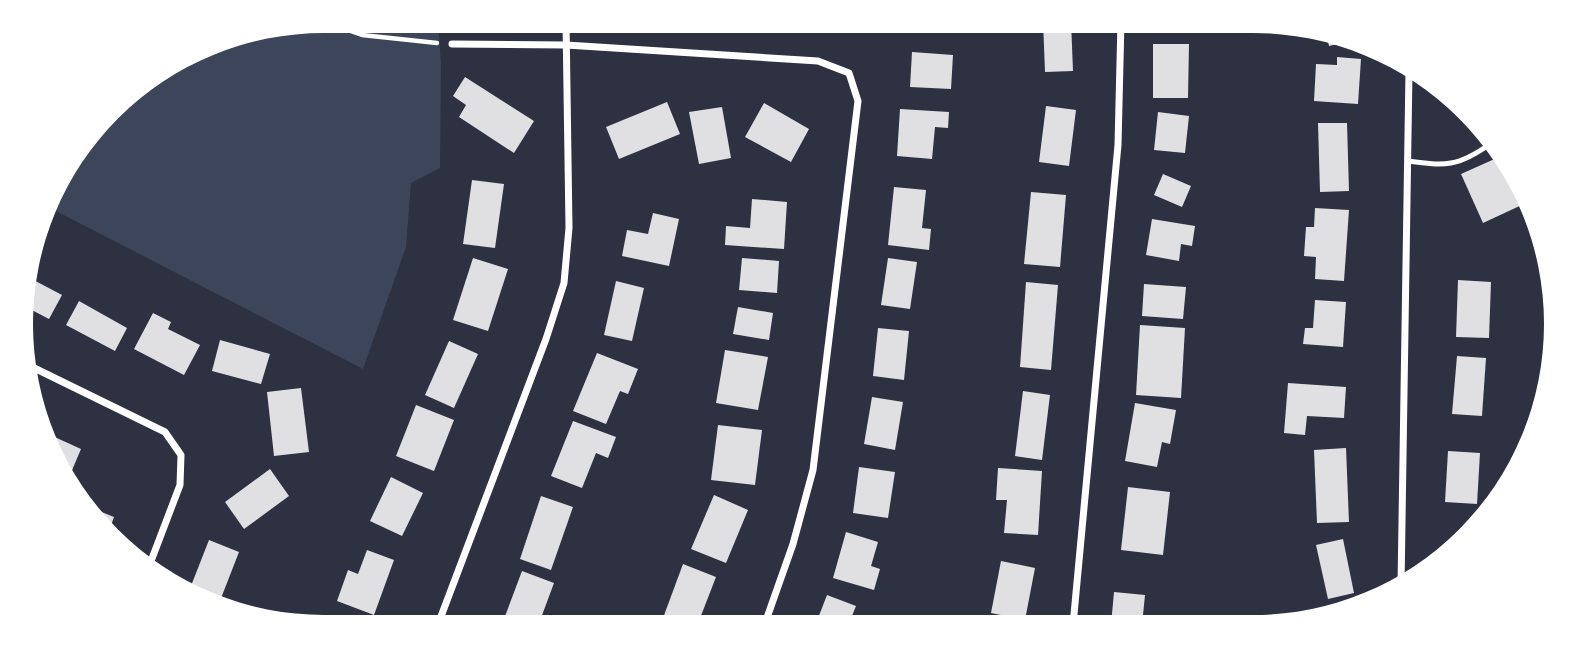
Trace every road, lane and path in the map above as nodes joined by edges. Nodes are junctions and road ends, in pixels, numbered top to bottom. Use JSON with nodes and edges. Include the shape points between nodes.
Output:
{"nodes":[{"id":1,"x":356,"y":33,"type":"edge"},
{"id":2,"x":566,"y":33,"type":"edge"},
{"id":3,"x":1121,"y":33,"type":"edge"},
{"id":4,"x":452,"y":44,"type":"joint"},
{"id":5,"x":566,"y":46,"type":"junction"},
{"id":6,"x":1409,"y":78,"type":"edge"},
{"id":7,"x":1484,"y":147,"type":"edge"},
{"id":8,"x":1408,"y":161,"type":"junction"},
{"id":9,"x":37,"y":369,"type":"edge"},
{"id":10,"x":152,"y":559,"type":"edge"},
{"id":11,"x":1401,"y":574,"type":"edge"},
{"id":12,"x":442,"y":615,"type":"edge"},
{"id":13,"x":768,"y":615,"type":"edge"},
{"id":14,"x":1074,"y":615,"type":"edge"}],
"edges":[{"from":1,"to":4,"type":"path"},
{"from":2,"to":5,"type":"street"},
{"from":3,"to":14,"type":"street","via":[[1118,145]]},
{"from":4,"to":5,"type":"street"},
{"from":5,"to":12,"type":"street","via":[[569,228],[564,283]]},
{"from":5,"to":13,"type":"street","via":[[818,61],[849,73],[858,101],[813,470]]},
{"from":6,"to":8,"type":"street"},
{"from":7,"to":8,"type":"lane","via":[[1444,166]]},
{"from":8,"to":11,"type":"street"},
{"from":9,"to":10,"type":"street","via":[[165,432],[181,455],[180,485]]}]}
